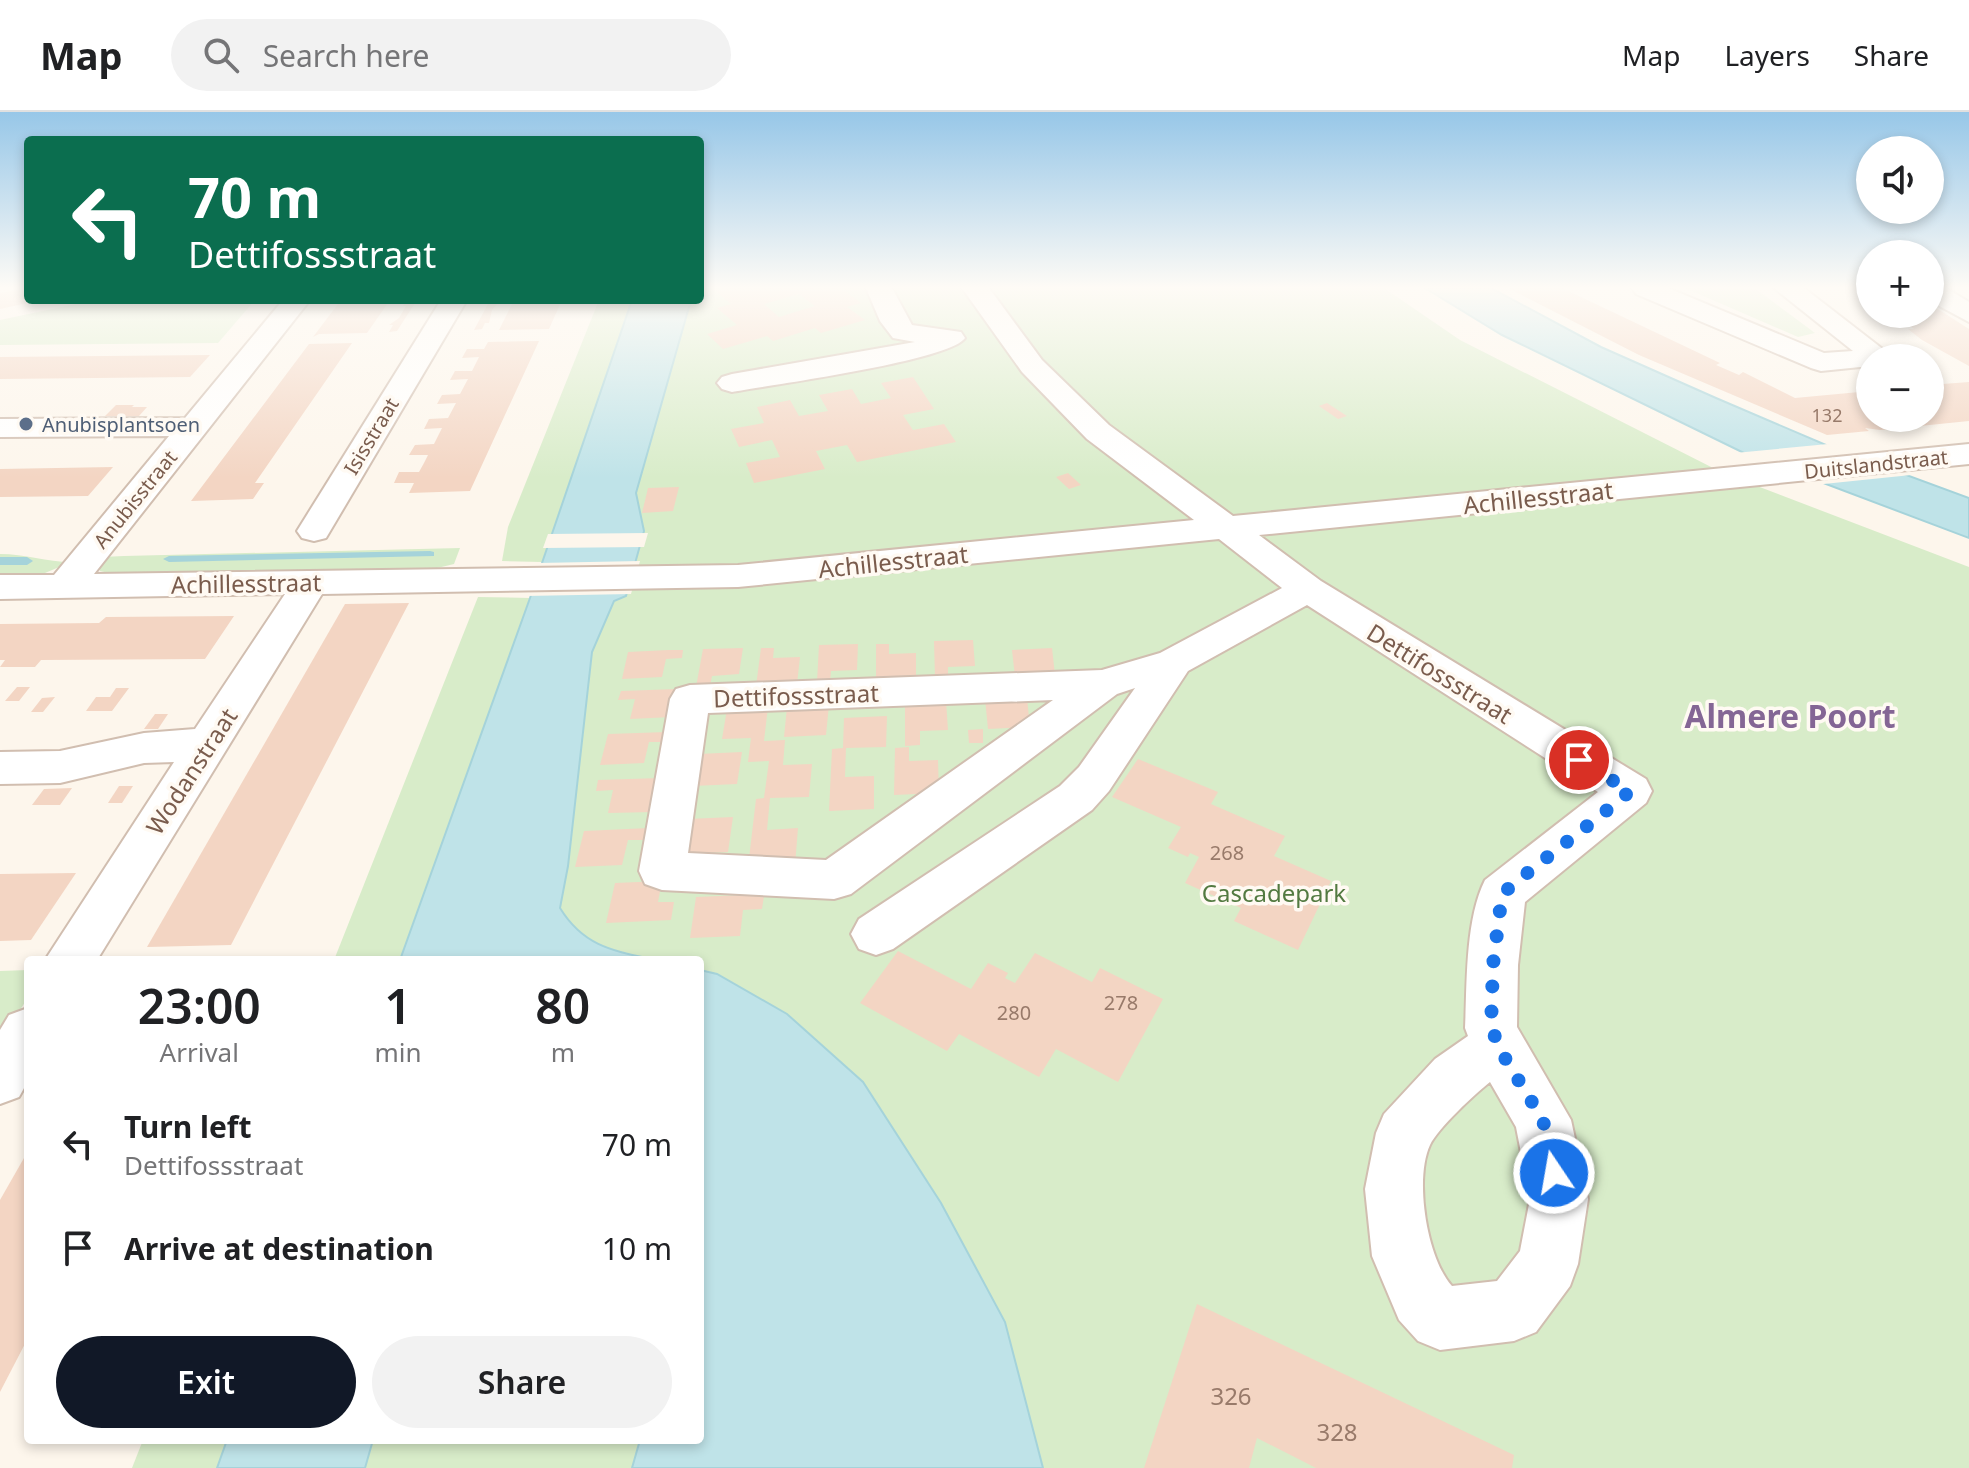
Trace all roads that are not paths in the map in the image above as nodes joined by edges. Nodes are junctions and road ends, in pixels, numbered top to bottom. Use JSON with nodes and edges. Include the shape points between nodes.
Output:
{"nodes":[{"id":1,"x":255,"y":351,"type":"edge"},
{"id":2,"x":423,"y":351,"type":"edge"},
{"id":3,"x":910,"y":351,"type":"edge"},
{"id":4,"x":1021,"y":351,"type":"edge"},
{"id":5,"x":1796,"y":351,"type":"edge"},
{"id":6,"x":1856,"y":359,"type":"edge"},
{"id":7,"x":732,"y":383,"type":"dead end"},
{"id":8,"x":193,"y":427,"type":"junction"},
{"id":9,"x":0,"y":428,"type":"edge"},
{"id":10,"x":1969,"y":454,"type":"edge"},
{"id":11,"x":1783,"y":473,"type":"joint"},
{"id":12,"x":1226,"y":528,"type":"junction"},
{"id":13,"x":314,"y":531,"type":"dead end"},
{"id":14,"x":311,"y":582,"type":"junction"},
{"id":15,"x":0,"y":587,"type":"edge"},
{"id":16,"x":64,"y":587,"type":"junction"},
{"id":17,"x":1308,"y":589,"type":"junction"},
{"id":18,"x":1174,"y":662,"type":"junction"},
{"id":19,"x":1103,"y":684,"type":"junction"},
{"id":20,"x":209,"y":744,"type":"junction"},
{"id":21,"x":0,"y":768,"type":"edge"},
{"id":22,"x":876,"y":934,"type":"dead end"},
{"id":23,"x":73,"y":956,"type":"edge"},
{"id":24,"x":24,"y":1039,"type":"edge"},
{"id":25,"x":1499,"y":1044,"type":"junction"},
{"id":26,"x":0,"y":1079,"type":"edge"}],
"edges":[{"from":1,"to":8,"type":"street","name":"Anubisstraat"},
{"from":2,"to":13,"type":"street","name":"Isisstraat"},
{"from":3,"to":7,"type":"street"},
{"from":4,"to":12,"type":"street","name":"Dettifossstraat","via":[[1098,432]]},
{"from":5,"to":6,"type":"street","via":[[1821,362]]},
{"from":8,"to":9,"type":"street"},
{"from":8,"to":16,"type":"street","name":"Anubisstraat"},
{"from":10,"to":11,"type":"street","name":"Duitslandstraat"},
{"from":11,"to":12,"type":"street","name":"Achillesstraat"},
{"from":12,"to":14,"type":"street","name":"Achillesstraat","via":[[738,576]]},
{"from":12,"to":17,"type":"street","name":"Dettifossstraat"},
{"from":14,"to":16,"type":"street","name":"Achillesstraat"},
{"from":14,"to":20,"type":"street","name":"Wodanstraat"},
{"from":15,"to":16,"type":"street","name":"Achillesstraat"},
{"from":17,"to":18,"type":"street","name":"Dettifossstraat"},
{"from":17,"to":25,"type":"street","name":"Dettifossstraat","via":[[1630,791],[1502,894],[1491,1028]]},
{"from":18,"to":19,"type":"street","name":"Dettifossstraat"},
{"from":18,"to":22,"type":"street","name":"Dettifossstraat","via":[[1076,798]]},
{"from":19,"to":19,"type":"street","name":"Dettifossstraat","via":[[690,699],[662,871],[834,880]]},
{"from":20,"to":21,"type":"street","via":[[144,748],[60,767]]},
{"from":20,"to":23,"type":"street","name":"Wodanstraat"},
{"from":24,"to":26,"type":"street"},
{"from":25,"to":25,"type":"street","name":"Dettifossstraat","via":[[1454,1077],[1404,1133],[1394,1189],[1402,1256],[1421,1298],[1440,1319],[1514,1310],[1548,1264],[1559,1199],[1543,1120]]}]}
